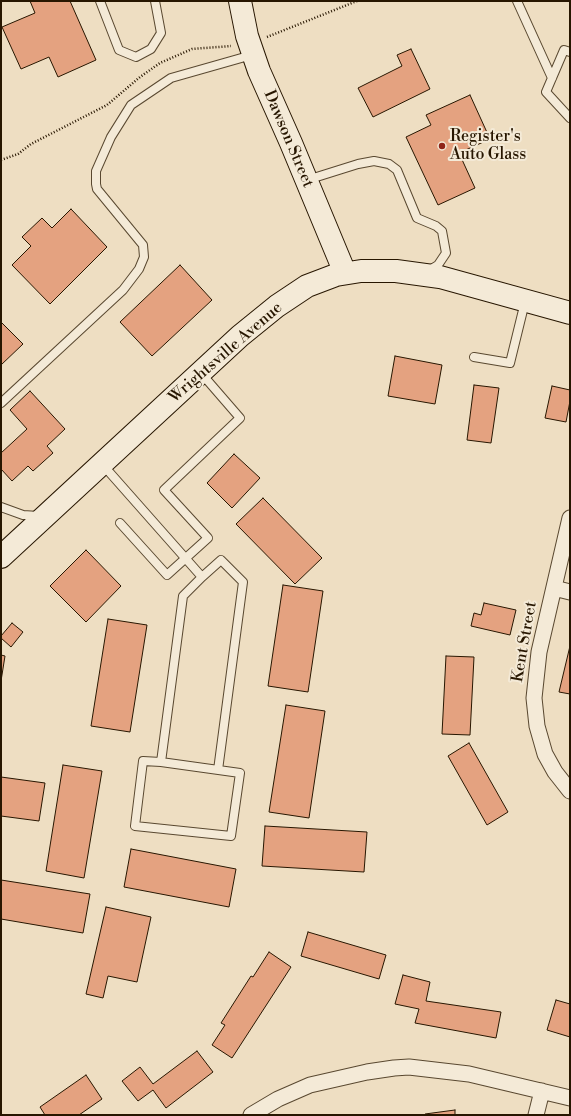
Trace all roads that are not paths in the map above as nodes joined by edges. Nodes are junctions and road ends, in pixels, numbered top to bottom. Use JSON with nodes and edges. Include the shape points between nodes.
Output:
{"nodes":[{"id":1,"x":100,"y":1,"type":"edge"},
{"id":2,"x":155,"y":1,"type":"edge"},
{"id":3,"x":240,"y":1,"type":"edge"},
{"id":4,"x":516,"y":1,"type":"edge"},
{"id":5,"x":251,"y":49,"type":"junction"},
{"id":6,"x":570,"y":52,"type":"edge"},
{"id":7,"x":552,"y":78,"type":"junction"},
{"id":8,"x":570,"y":118,"type":"edge"},
{"id":9,"x":306,"y":180,"type":"junction"},
{"id":10,"x":345,"y":273,"type":"junction"},
{"id":11,"x":423,"y":275,"type":"junction"},
{"id":12,"x":526,"y":302,"type":"junction"},
{"id":13,"x":570,"y":313,"type":"edge"},
{"id":14,"x":474,"y":357,"type":"dead end"},
{"id":15,"x":201,"y":372,"type":"junction"},
{"id":16,"x":1,"y":403,"type":"edge"},
{"id":17,"x":103,"y":464,"type":"junction"},
{"id":18,"x":1,"y":507,"type":"edge"},
{"id":19,"x":46,"y":516,"type":"junction"},
{"id":20,"x":570,"y":518,"type":"edge"},
{"id":21,"x":120,"y":523,"type":"dead end"},
{"id":22,"x":1,"y":557,"type":"edge"},
{"id":23,"x":185,"y":558,"type":"junction"},
{"id":24,"x":202,"y":577,"type":"junction"},
{"id":25,"x":554,"y":588,"type":"junction"},
{"id":26,"x":570,"y":592,"type":"edge"},
{"id":27,"x":161,"y":762,"type":"junction"},
{"id":28,"x":218,"y":770,"type":"junction"},
{"id":29,"x":570,"y":791,"type":"edge"},
{"id":30,"x":542,"y":1091,"type":"junction"},
{"id":31,"x":570,"y":1098,"type":"edge"},
{"id":32,"x":251,"y":1115,"type":"edge"},
{"id":33,"x":536,"y":1115,"type":"edge"}],
"edges":[{"from":1,"to":2,"type":"lane","via":[[119,50],[136,57],[151,49],[161,33]]},
{"from":3,"to":5,"type":"street","name":"Dawson Street"},
{"from":4,"to":7,"type":"lane"},
{"from":5,"to":9,"type":"street","name":"Dawson Street"},
{"from":5,"to":16,"type":"lane","via":[[171,78],[131,105],[111,137],[96,171],[96,184],[143,245],[142,263],[123,290]]},
{"from":6,"to":7,"type":"lane","via":[[564,50]]},
{"from":7,"to":8,"type":"lane","via":[[546,92]]},
{"from":9,"to":10,"type":"street","name":"Dawson Street"},
{"from":9,"to":11,"type":"lane","via":[[374,161],[388,164],[397,170],[417,218],[436,226],[444,237],[446,252],[438,265]]},
{"from":10,"to":11,"type":"street","name":"Wrightsville Avenue","via":[[396,271]]},
{"from":10,"to":15,"type":"street","name":"Wrightsville Avenue","via":[[307,286],[277,306]]},
{"from":11,"to":12,"type":"street","name":"Wrightsville Avenue","via":[[440,277]]},
{"from":12,"to":13,"type":"street","name":"Wrightsville Avenue"},
{"from":12,"to":14,"type":"lane","via":[[510,362]]},
{"from":15,"to":17,"type":"street","name":"Wrightsville Avenue"},
{"from":15,"to":23,"type":"lane","via":[[240,418],[164,490],[208,538]]},
{"from":17,"to":19,"type":"street","name":"Wrightsville Avenue"},
{"from":17,"to":23,"type":"lane"},
{"from":18,"to":19,"type":"lane","via":[[23,515]]},
{"from":19,"to":22,"type":"street","name":"Wrightsville Avenue"},
{"from":20,"to":25,"type":"street","name":"Kent Street"},
{"from":21,"to":23,"type":"lane","via":[[167,575]]},
{"from":23,"to":24,"type":"lane"},
{"from":24,"to":27,"type":"lane","via":[[183,596]]},
{"from":24,"to":28,"type":"lane","via":[[221,560],[243,582]]},
{"from":25,"to":26,"type":"street"},
{"from":25,"to":29,"type":"street","name":"Kent Street","via":[[539,652],[534,698],[540,740],[555,772]]},
{"from":27,"to":28,"type":"lane"},
{"from":27,"to":28,"type":"lane","via":[[143,761],[135,826],[231,836],[240,772]]},
{"from":30,"to":31,"type":"street"},
{"from":30,"to":32,"type":"street","via":[[469,1074],[409,1067],[394,1068],[310,1085],[283,1096]]},
{"from":30,"to":33,"type":"street"}]}
